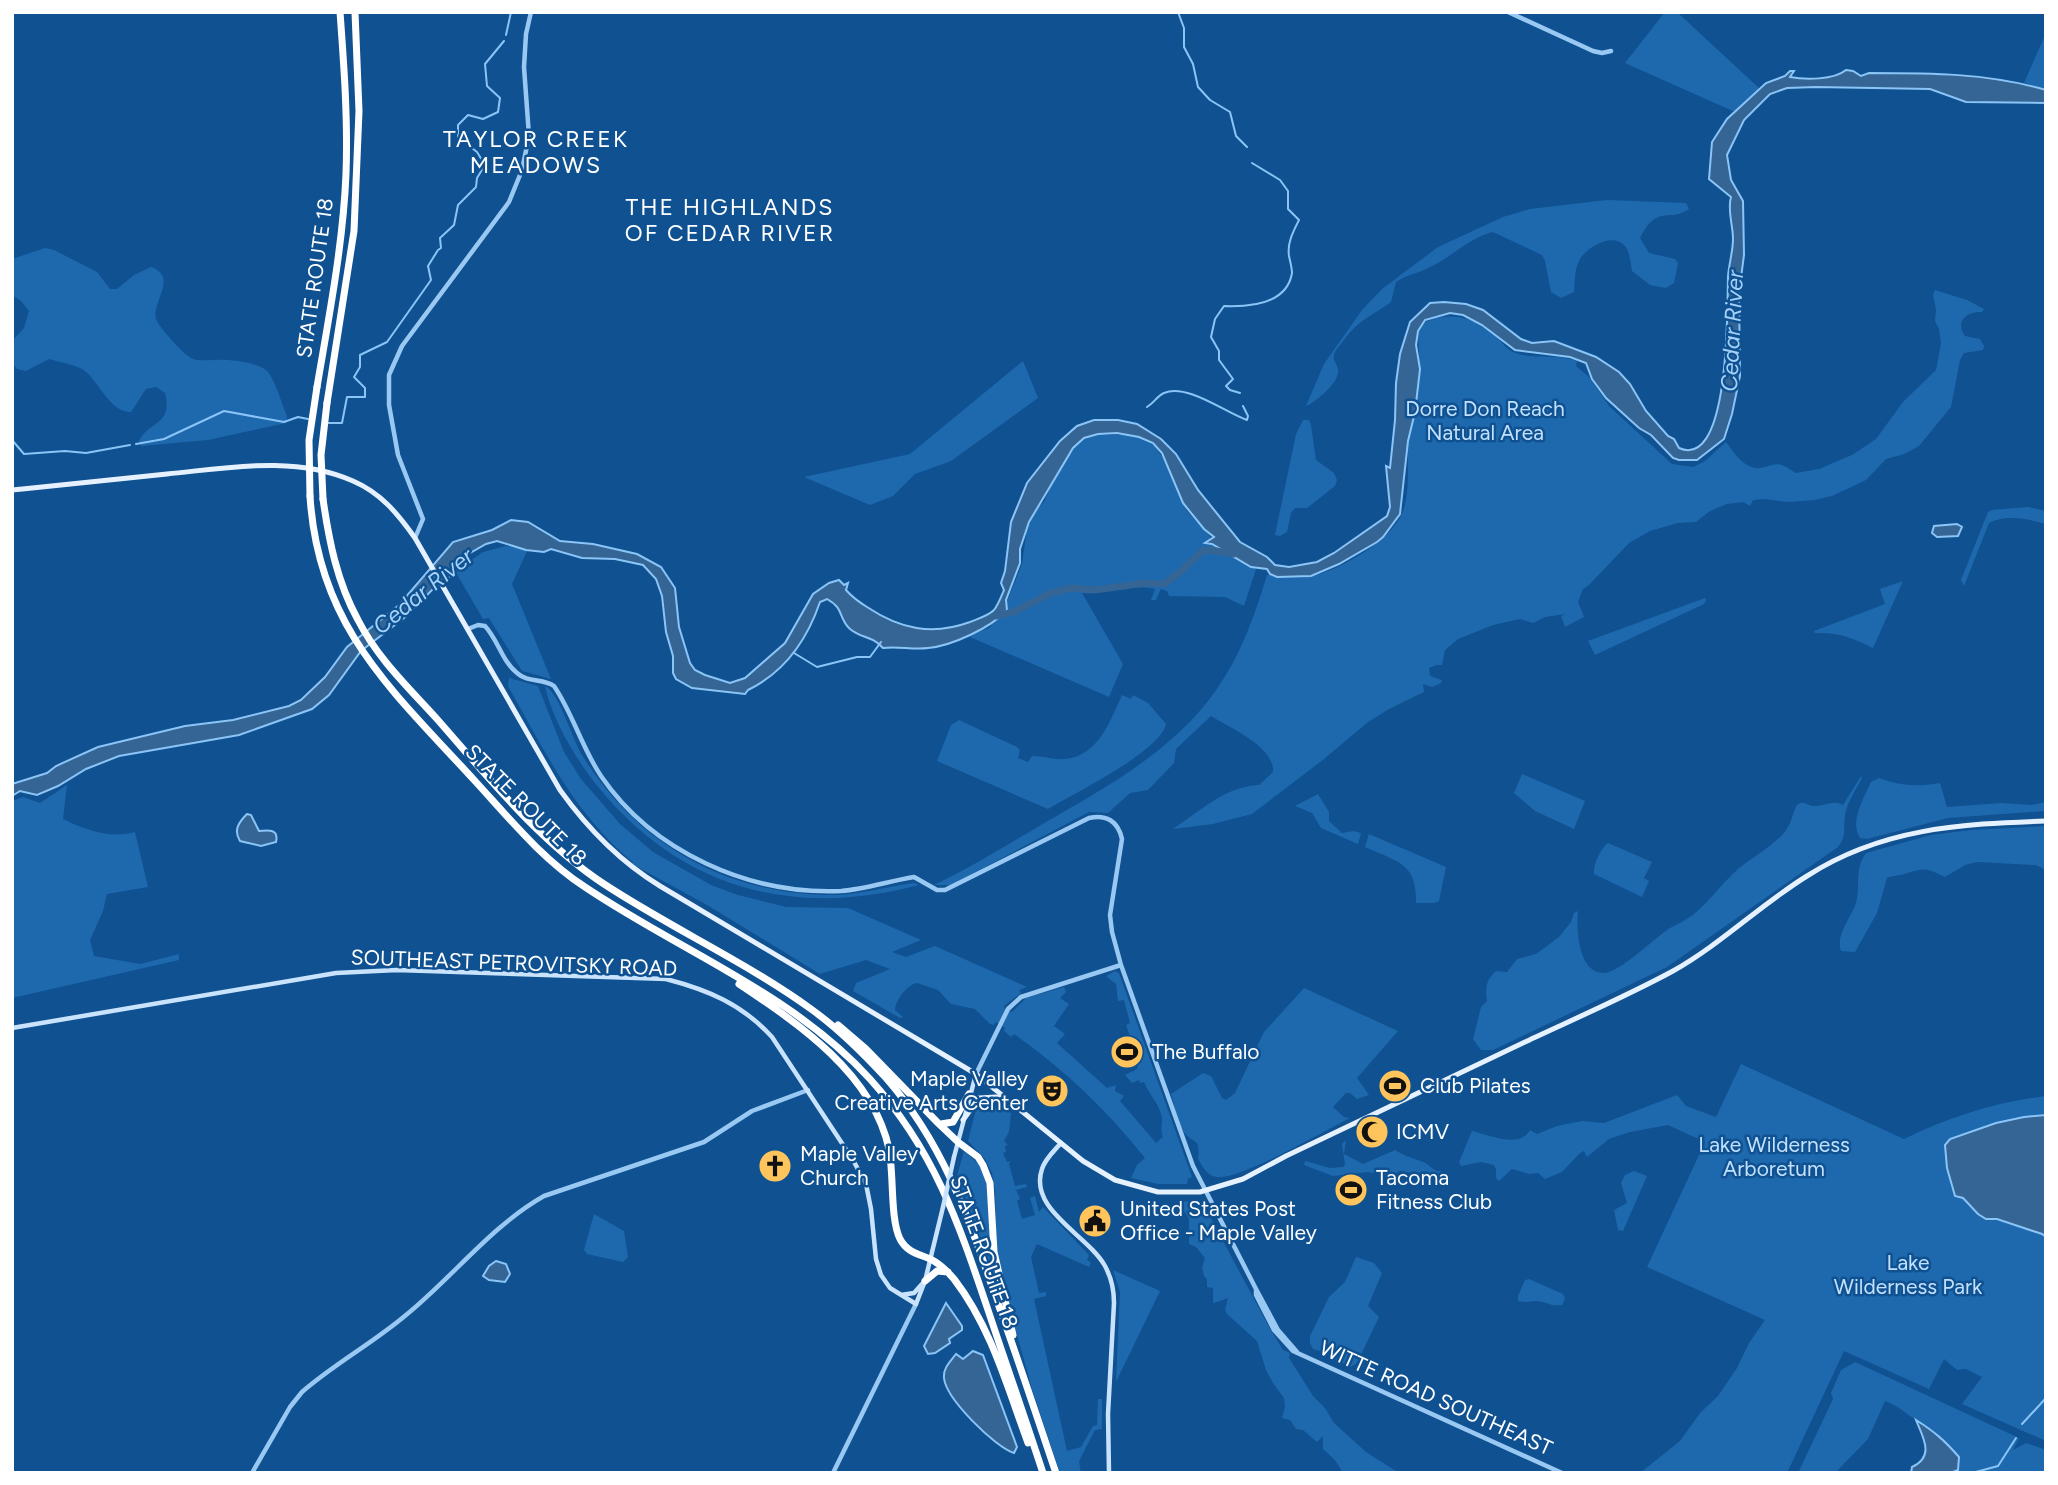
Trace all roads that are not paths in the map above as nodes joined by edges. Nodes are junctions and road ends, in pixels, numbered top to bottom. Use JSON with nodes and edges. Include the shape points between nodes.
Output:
{"nodes":[{"id":1,"x":340,"y":12,"type":"edge"},
{"id":2,"x":355,"y":12,"type":"edge"},
{"id":3,"x":531,"y":12,"type":"edge"},
{"id":4,"x":1508,"y":12,"type":"edge"},
{"id":5,"x":1611,"y":51,"type":"dead end"},
{"id":6,"x":12,"y":490,"type":"edge"},
{"id":7,"x":415,"y":538,"type":"junction"},
{"id":8,"x":468,"y":629,"type":"junction"},
{"id":9,"x":2046,"y":821,"type":"edge"},
{"id":10,"x":708,"y":961,"type":"junction"},
{"id":11,"x":1121,"y":965,"type":"junction"},
{"id":12,"x":777,"y":986,"type":"junction"},
{"id":13,"x":12,"y":1028,"type":"edge"},
{"id":14,"x":975,"y":1074,"type":"junction"},
{"id":15,"x":808,"y":1090,"type":"junction"},
{"id":16,"x":969,"y":1094,"type":"junction"},
{"id":17,"x":1012,"y":1102,"type":"junction"},
{"id":18,"x":963,"y":1120,"type":"junction"},
{"id":19,"x":939,"y":1124,"type":"junction"},
{"id":20,"x":958,"y":1142,"type":"junction"},
{"id":21,"x":1062,"y":1142,"type":"junction"},
{"id":22,"x":1205,"y":1191,"type":"junction"},
{"id":23,"x":930,"y":1259,"type":"junction"},
{"id":24,"x":928,"y":1271,"type":"junction"},
{"id":25,"x":948,"y":1272,"type":"junction"},
{"id":26,"x":925,"y":1281,"type":"junction"},
{"id":27,"x":1255,"y":1289,"type":"junction"},
{"id":28,"x":897,"y":1294,"type":"junction"},
{"id":29,"x":916,"y":1304,"type":"junction"},
{"id":30,"x":1261,"y":1305,"type":"junction"},
{"id":31,"x":1273,"y":1321,"type":"junction"},
{"id":32,"x":1297,"y":1352,"type":"junction"},
{"id":33,"x":1025,"y":1380,"type":"junction"},
{"id":34,"x":252,"y":1473,"type":"edge"},
{"id":35,"x":833,"y":1473,"type":"edge"},
{"id":36,"x":1041,"y":1473,"type":"edge"},
{"id":37,"x":1056,"y":1473,"type":"edge"},
{"id":38,"x":1109,"y":1473,"type":"edge"},
{"id":39,"x":1562,"y":1473,"type":"edge"}],
"edges":[{"from":1,"to":10,"type":"highway","name":"STATE ROUTE 18","bridge":true,"via":[[346,174],[338,258],[309,440],[312,525],[318,555],[356,644],[522,832],[583,886]]},
{"from":2,"to":12,"type":"highway","name":"STATE ROUTE 18","bridge":true,"via":[[359,111],[354,231],[321,455],[331,547],[352,610],[389,668],[551,843],[627,899]]},
{"from":3,"to":7,"type":"street","via":[[523,67],[529,136],[515,189],[402,346],[389,375],[398,455],[423,519]]},
{"from":4,"to":5,"type":"street","via":[[1593,51]]},
{"from":6,"to":7,"type":"main road","via":[[274,466],[325,472],[351,480],[384,499]]},
{"from":7,"to":8,"type":"main road"},
{"from":8,"to":11,"type":"street","name":"WITTE ROAD SOUTHEAST","via":[[485,626],[515,671],[555,688],[600,774],[649,827],[710,866],[750,880],[795,889],[842,891],[914,877],[946,890],[1089,818],[1109,819],[1122,836],[1110,915]]},
{"from":8,"to":14,"type":"main road","via":[[560,790],[618,856],[660,886]]},
{"from":9,"to":22,"type":"main road","via":[[1930,829],[1856,851],[1798,881],[1674,970],[1243,1179]]},
{"from":10,"to":23,"type":"highway","via":[[778,1010],[855,1080],[878,1116],[887,1142],[899,1236],[911,1252]]},
{"from":10,"to":36,"type":"highway","name":"STATE ROUTE 18","via":[[812,1026],[845,1053],[905,1122],[960,1226]]},
{"from":11,"to":14,"type":"street","via":[[1014,1002]]},
{"from":11,"to":22,"type":"street","name":"WITTE ROAD SOUTHEAST"},
{"from":12,"to":19,"type":"highway","via":[[848,1033]]},
{"from":12,"to":33,"type":"highway","name":"STATE ROUTE 18","via":[[850,1041],[889,1082],[928,1136],[965,1208]]},
{"from":13,"to":15,"type":"main road","name":"SOUTHEAST PETROVITSKY ROAD","via":[[345,972],[666,979],[708,992],[745,1012],[772,1037]]},
{"from":14,"to":16,"type":"main road"},
{"from":14,"to":17,"type":"main road"},
{"from":15,"to":28,"type":"main road","name":"SOUTHEAST PETROVITSKY ROAD","via":[[866,1184],[877,1265]]},
{"from":15,"to":34,"type":"street","via":[[752,1111],[704,1142],[544,1196],[527,1206],[403,1318],[302,1392]]},
{"from":16,"to":18,"type":"main road"},
{"from":16,"to":19,"type":"highway","via":[[953,1122]]},
{"from":17,"to":18,"type":"main road","via":[[983,1097]]},
{"from":17,"to":21,"type":"main road"},
{"from":18,"to":20,"type":"main road"},
{"from":19,"to":20,"type":"highway"},
{"from":20,"to":23,"type":"main road","bridge":true},
{"from":20,"to":33,"type":"highway","via":[[978,1157],[989,1177],[994,1252]]},
{"from":21,"to":22,"type":"main road","via":[[1095,1170],[1127,1185],[1170,1193]]},
{"from":21,"to":38,"type":"main road","via":[[1041,1170],[1042,1195],[1051,1210],[1099,1257],[1112,1285]]},
{"from":22,"to":27,"type":"street","name":"WITTE ROAD SOUTHEAST"},
{"from":23,"to":24,"type":"main road"},
{"from":23,"to":25,"type":"highway"},
{"from":24,"to":26,"type":"main road"},
{"from":24,"to":28,"type":"main road","via":[[916,1292]]},
{"from":25,"to":26,"type":"highway","via":[[937,1271]]},
{"from":25,"to":36,"type":"highway","via":[[984,1326]]},
{"from":26,"to":29,"type":"main road"},
{"from":27,"to":30,"type":"street","name":"WITTE ROAD SOUTHEAST"},
{"from":27,"to":31,"type":"street","name":"WITTE ROAD SOUTHEAST"},
{"from":28,"to":29,"type":"main road","name":"SOUTHEAST PETROVITSKY ROAD"},
{"from":29,"to":35,"type":"street"},
{"from":30,"to":31,"type":"street"},
{"from":30,"to":32,"type":"street","name":"WITTE ROAD SOUTHEAST","via":[[1279,1337]]},
{"from":31,"to":32,"type":"street","name":"WITTE ROAD SOUTHEAST"},
{"from":32,"to":39,"type":"street","name":"WITTE ROAD SOUTHEAST"},
{"from":33,"to":37,"type":"highway","name":"STATE ROUTE 18"}]}
